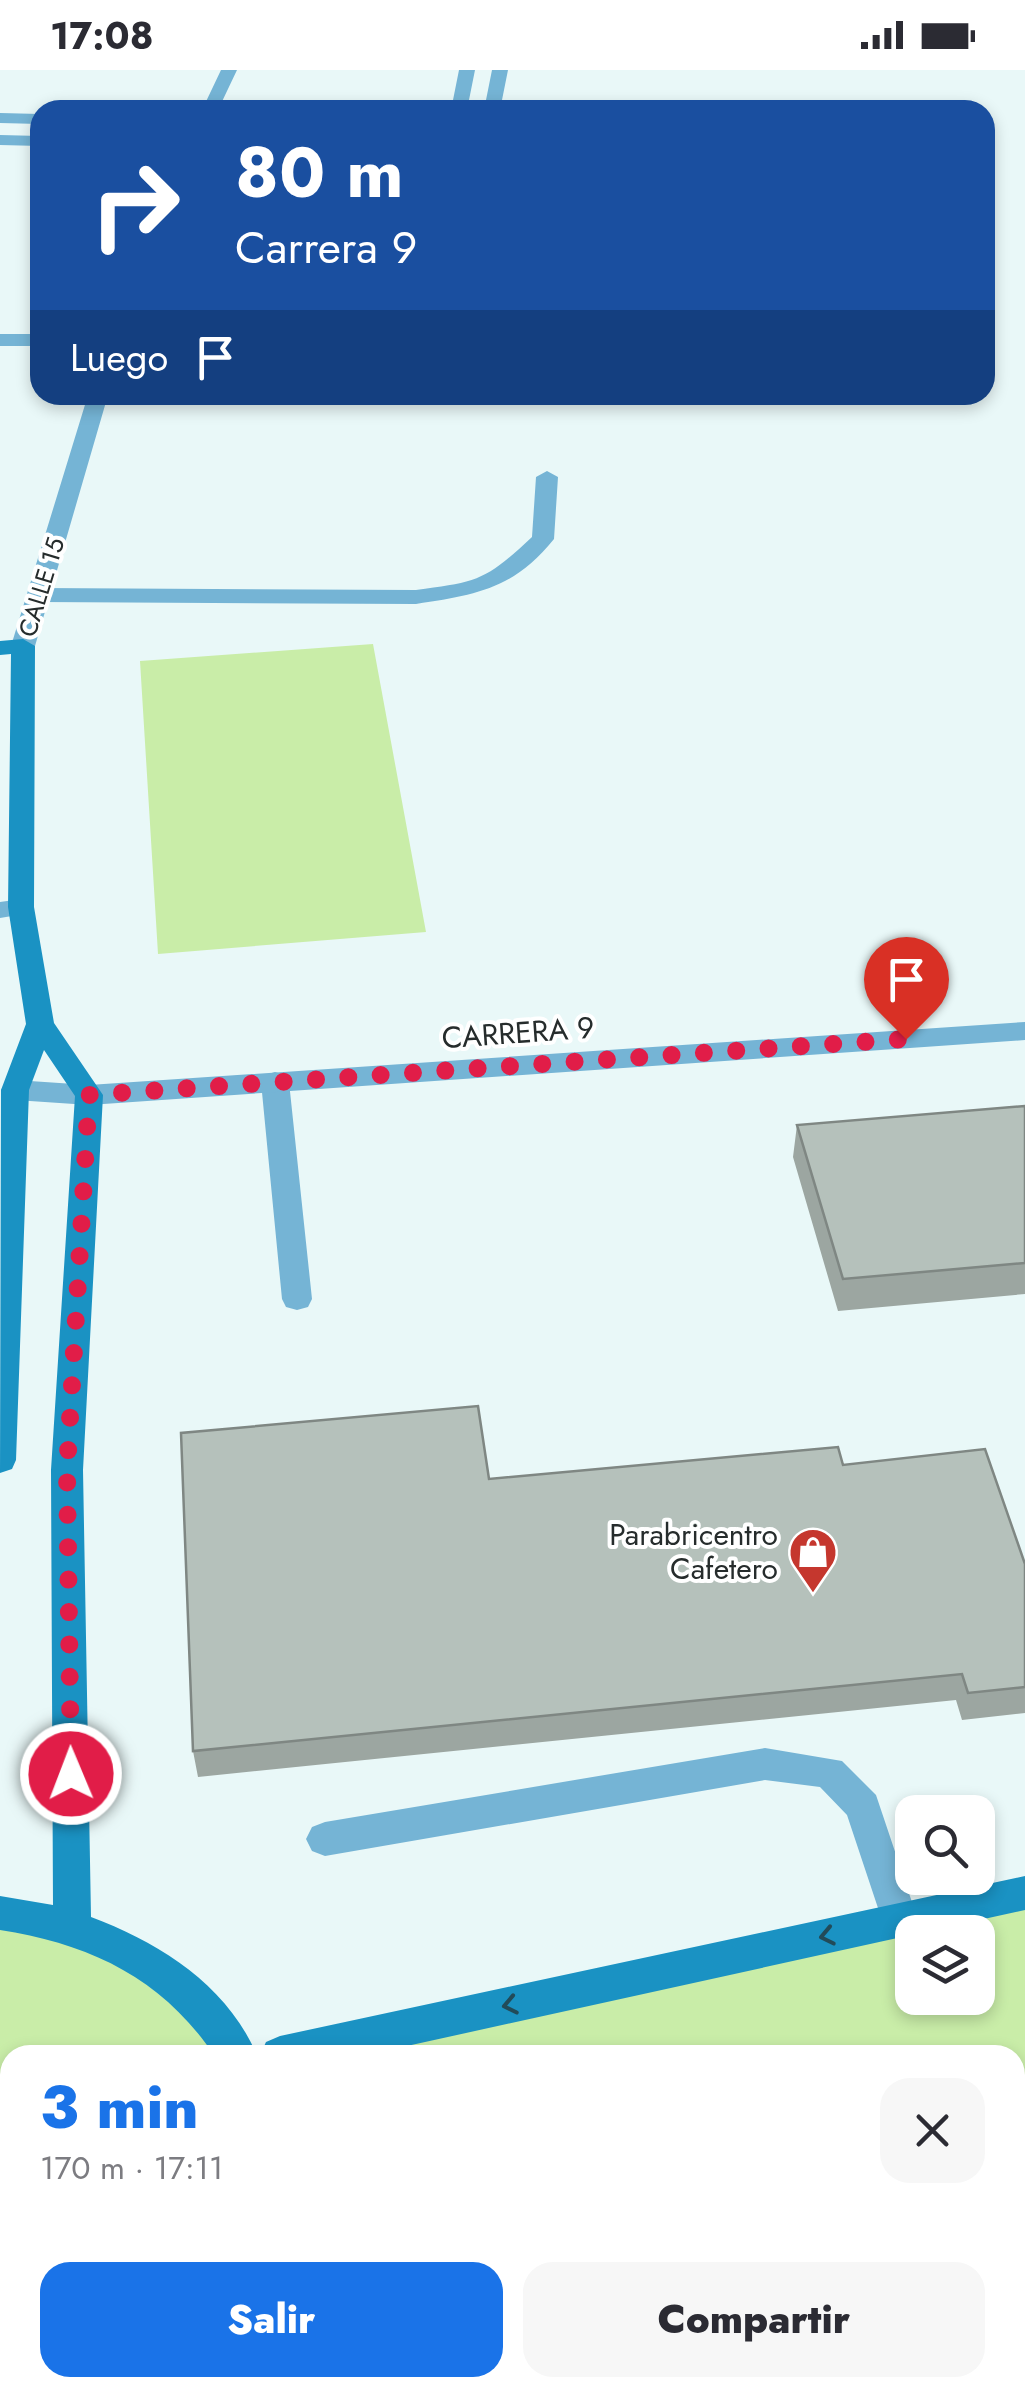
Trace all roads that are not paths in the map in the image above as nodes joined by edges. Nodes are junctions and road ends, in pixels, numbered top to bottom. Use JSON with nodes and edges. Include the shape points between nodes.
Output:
{"nodes":[{"id":1,"x":230,"y":70,"type":"edge"},
{"id":2,"x":467,"y":70,"type":"edge"},
{"id":3,"x":500,"y":70,"type":"edge"},
{"id":4,"x":215,"y":100,"type":"edge"},
{"id":5,"x":461,"y":100,"type":"edge"},
{"id":6,"x":494,"y":100,"type":"edge"},
{"id":7,"x":0,"y":118,"type":"edge"},
{"id":8,"x":30,"y":120,"type":"edge"},
{"id":9,"x":0,"y":140,"type":"edge"},
{"id":10,"x":30,"y":141,"type":"edge"},
{"id":11,"x":0,"y":340,"type":"edge"},
{"id":12,"x":30,"y":340,"type":"edge"},
{"id":13,"x":95,"y":405,"type":"edge"},
{"id":14,"x":548,"y":476,"type":"dead end"},
{"id":15,"x":40,"y":595,"type":"junction"},
{"id":16,"x":11,"y":647,"type":"edge"},
{"id":17,"x":10,"y":908,"type":"edge"},
{"id":18,"x":40,"y":1024,"type":"junction"},
{"id":19,"x":1025,"y":1031,"type":"edge"},
{"id":20,"x":275,"y":1082,"type":"junction"},
{"id":21,"x":15,"y":1090,"type":"junction"},
{"id":22,"x":89,"y":1095,"type":"junction"},
{"id":23,"x":297,"y":1299,"type":"dead end"},
{"id":24,"x":2,"y":1384,"type":"edge"},
{"id":25,"x":0,"y":1460,"type":"edge"},
{"id":26,"x":326,"y":1839,"type":"dead end"},
{"id":27,"x":1025,"y":1893,"type":"edge"},
{"id":28,"x":0,"y":1913,"type":"edge"},
{"id":29,"x":898,"y":1915,"type":"edge"},
{"id":30,"x":923,"y":1915,"type":"edge"},
{"id":31,"x":895,"y":1921,"type":"edge"},
{"id":32,"x":72,"y":1926,"type":"junction"},
{"id":33,"x":230,"y":2045,"type":"edge"},
{"id":34,"x":326,"y":2045,"type":"edge"}],
"edges":[{"from":1,"to":4,"type":"street"},
{"from":2,"to":5,"type":"street"},
{"from":3,"to":6,"type":"street"},
{"from":7,"to":8,"type":"street"},
{"from":9,"to":10,"type":"street"},
{"from":11,"to":12,"type":"street"},
{"from":13,"to":15,"type":"street","name":"CALLE 15"},
{"from":14,"to":15,"type":"street","via":[[542,540],[501,578],[467,590],[416,597]]},
{"from":15,"to":16,"type":"street","name":"CALLE 15"},
{"from":16,"to":17,"type":"main road","name":"CALLE 15"},
{"from":17,"to":18,"type":"main road","name":"CALLE 15"},
{"from":18,"to":21,"type":"main road","name":"CALLE 15"},
{"from":18,"to":22,"type":"main road","name":"CALLE 15"},
{"from":19,"to":20,"type":"street","name":"CARRERA 9"},
{"from":20,"to":22,"type":"street","name":"CARRERA 9"},
{"from":20,"to":23,"type":"street"},
{"from":21,"to":22,"type":"street","name":"CARRERA 9"},
{"from":21,"to":24,"type":"main road","name":"CALLE 15"},
{"from":22,"to":32,"type":"main road","via":[[67,1470]]},
{"from":24,"to":25,"type":"main road","name":"CALLE 15"},
{"from":26,"to":29,"type":"street","via":[[765,1764],[829,1772],[863,1806]]},
{"from":27,"to":30,"type":"main road"},
{"from":28,"to":32,"type":"main road"},
{"from":31,"to":34,"type":"main road","one_way":true},
{"from":32,"to":33,"type":"main road","via":[[141,1957],[199,2003]]}]}
